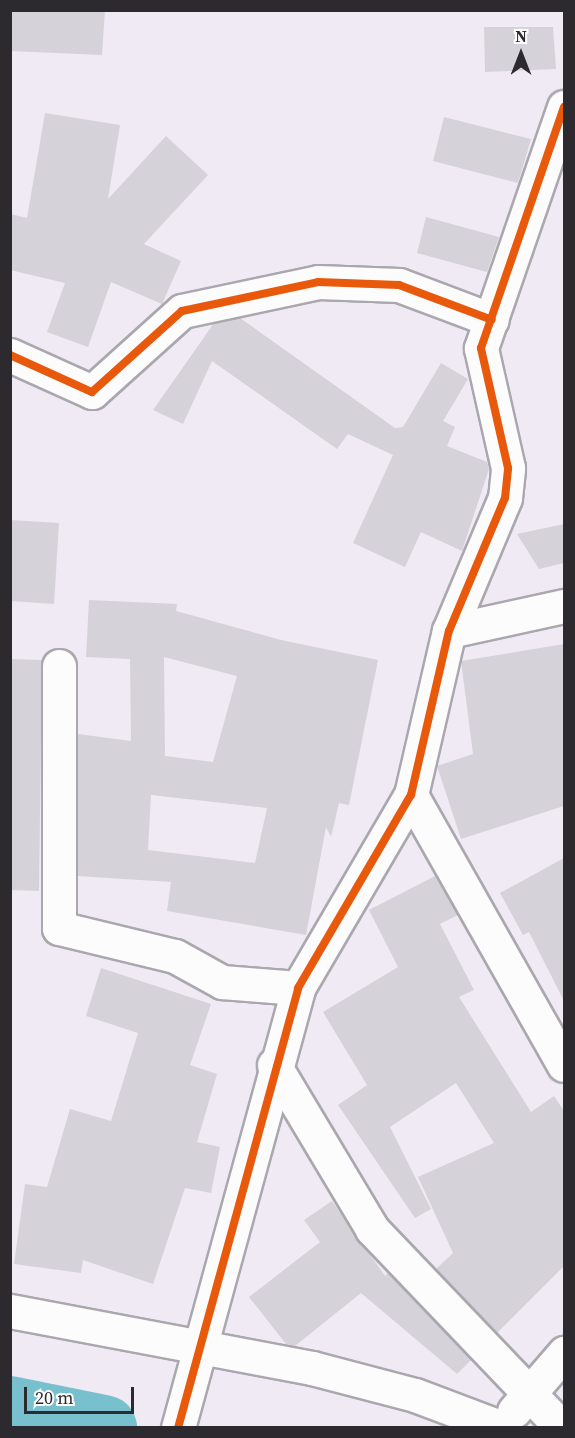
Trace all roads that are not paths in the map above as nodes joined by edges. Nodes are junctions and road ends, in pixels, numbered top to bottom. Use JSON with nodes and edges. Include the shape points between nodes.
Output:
{"nodes":[{"id":1,"x":564,"y":107,"type":"edge"},
{"id":2,"x":492,"y":320,"type":"junction"},
{"id":3,"x":10,"y":355,"type":"edge"},
{"id":4,"x":564,"y":606,"type":"edge"},
{"id":5,"x":449,"y":631,"type":"junction"},
{"id":6,"x":59,"y":666,"type":"dead end"},
{"id":7,"x":411,"y":795,"type":"junction"},
{"id":8,"x":298,"y":988,"type":"junction"},
{"id":9,"x":274,"y":1065,"type":"junction"},
{"id":10,"x":564,"y":1065,"type":"edge"},
{"id":11,"x":10,"y":1311,"type":"edge"},
{"id":12,"x":204,"y":1346,"type":"junction"},
{"id":13,"x":564,"y":1353,"type":"edge"},
{"id":14,"x":527,"y":1394,"type":"junction"},
{"id":15,"x":502,"y":1427,"type":"edge"},
{"id":16,"x":178,"y":1428,"type":"edge"},
{"id":17,"x":561,"y":1428,"type":"edge"}],
"edges":[{"from":1,"to":2,"type":"street"},
{"from":2,"to":3,"type":"street","via":[[399,285],[318,282],[182,311],[92,392]]},
{"from":2,"to":5,"type":"street","via":[[482,348],[508,484]]},
{"from":4,"to":5,"type":"street"},
{"from":5,"to":7,"type":"street"},
{"from":6,"to":8,"type":"street","via":[[59,928],[175,956],[222,982]]},
{"from":7,"to":8,"type":"street"},
{"from":7,"to":10,"type":"street"},
{"from":8,"to":9,"type":"street"},
{"from":9,"to":12,"type":"street"},
{"from":9,"to":14,"type":"street","via":[[372,1229]]},
{"from":11,"to":12,"type":"street"},
{"from":12,"to":15,"type":"street","via":[[416,1395]]},
{"from":12,"to":16,"type":"street"},
{"from":13,"to":14,"type":"street"},
{"from":14,"to":15,"type":"street"},
{"from":14,"to":17,"type":"street"}]}
